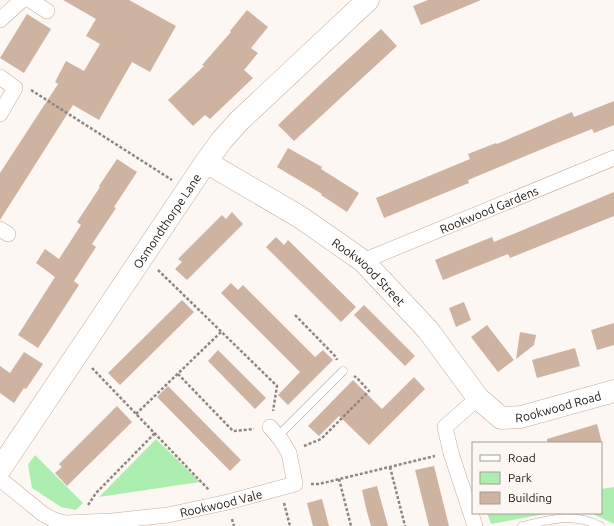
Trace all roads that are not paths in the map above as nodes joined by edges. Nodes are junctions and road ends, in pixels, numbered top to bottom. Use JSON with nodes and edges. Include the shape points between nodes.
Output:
{"nodes":[{"id":1,"x":22,"y":0,"type":"edge"},
{"id":2,"x":30,"y":0,"type":"edge"},
{"id":3,"x":368,"y":0,"type":"edge"},
{"id":4,"x":47,"y":11,"type":"dead end"},
{"id":5,"x":0,"y":20,"type":"edge"},
{"id":6,"x":0,"y":78,"type":"edge"},
{"id":7,"x":0,"y":114,"type":"edge"},
{"id":8,"x":614,"y":158,"type":"edge"},
{"id":9,"x":206,"y":162,"type":"junction"},
{"id":10,"x":363,"y":262,"type":"junction"},
{"id":11,"x":344,"y":371,"type":"dead end"},
{"id":12,"x":614,"y":391,"type":"edge"},
{"id":13,"x":478,"y":398,"type":"junction"},
{"id":14,"x":501,"y":418,"type":"joint"},
{"id":15,"x":274,"y":432,"type":"joint"},
{"id":16,"x":0,"y":469,"type":"edge"},
{"id":17,"x":0,"y":479,"type":"edge"},
{"id":18,"x":474,"y":526,"type":"edge"},
{"id":19,"x":522,"y":526,"type":"edge"},
{"id":20,"x":600,"y":526,"type":"edge"}],
"edges":[{"from":1,"to":5,"type":"street"},
{"from":2,"to":4,"type":"street"},
{"from":3,"to":9,"type":"street","name":"Osmondthorpe Lane","via":[[240,121]]},
{"from":6,"to":7,"type":"street","via":[[15,88]]},
{"from":8,"to":10,"type":"street","name":"Rookwood Gardens"},
{"from":9,"to":10,"type":"street","name":"Rookwood Street","via":[[300,217]]},
{"from":9,"to":16,"type":"street","name":"Osmondthorpe Lane"},
{"from":10,"to":13,"type":"street","name":"Rookwood Street","via":[[428,330]]},
{"from":11,"to":15,"type":"lane"},
{"from":12,"to":14,"type":"street","name":"Rookwood Road","via":[[521,417]]},
{"from":13,"to":14,"type":"street","name":"Rookwood Street"},
{"from":13,"to":18,"type":"street","via":[[445,427]]},
{"from":15,"to":17,"type":"street","name":"Rookwood Vale","via":[[289,453],[295,484],[168,516],[65,523],[44,514]]},
{"from":19,"to":20,"type":"lane","via":[[570,517]]}]}
